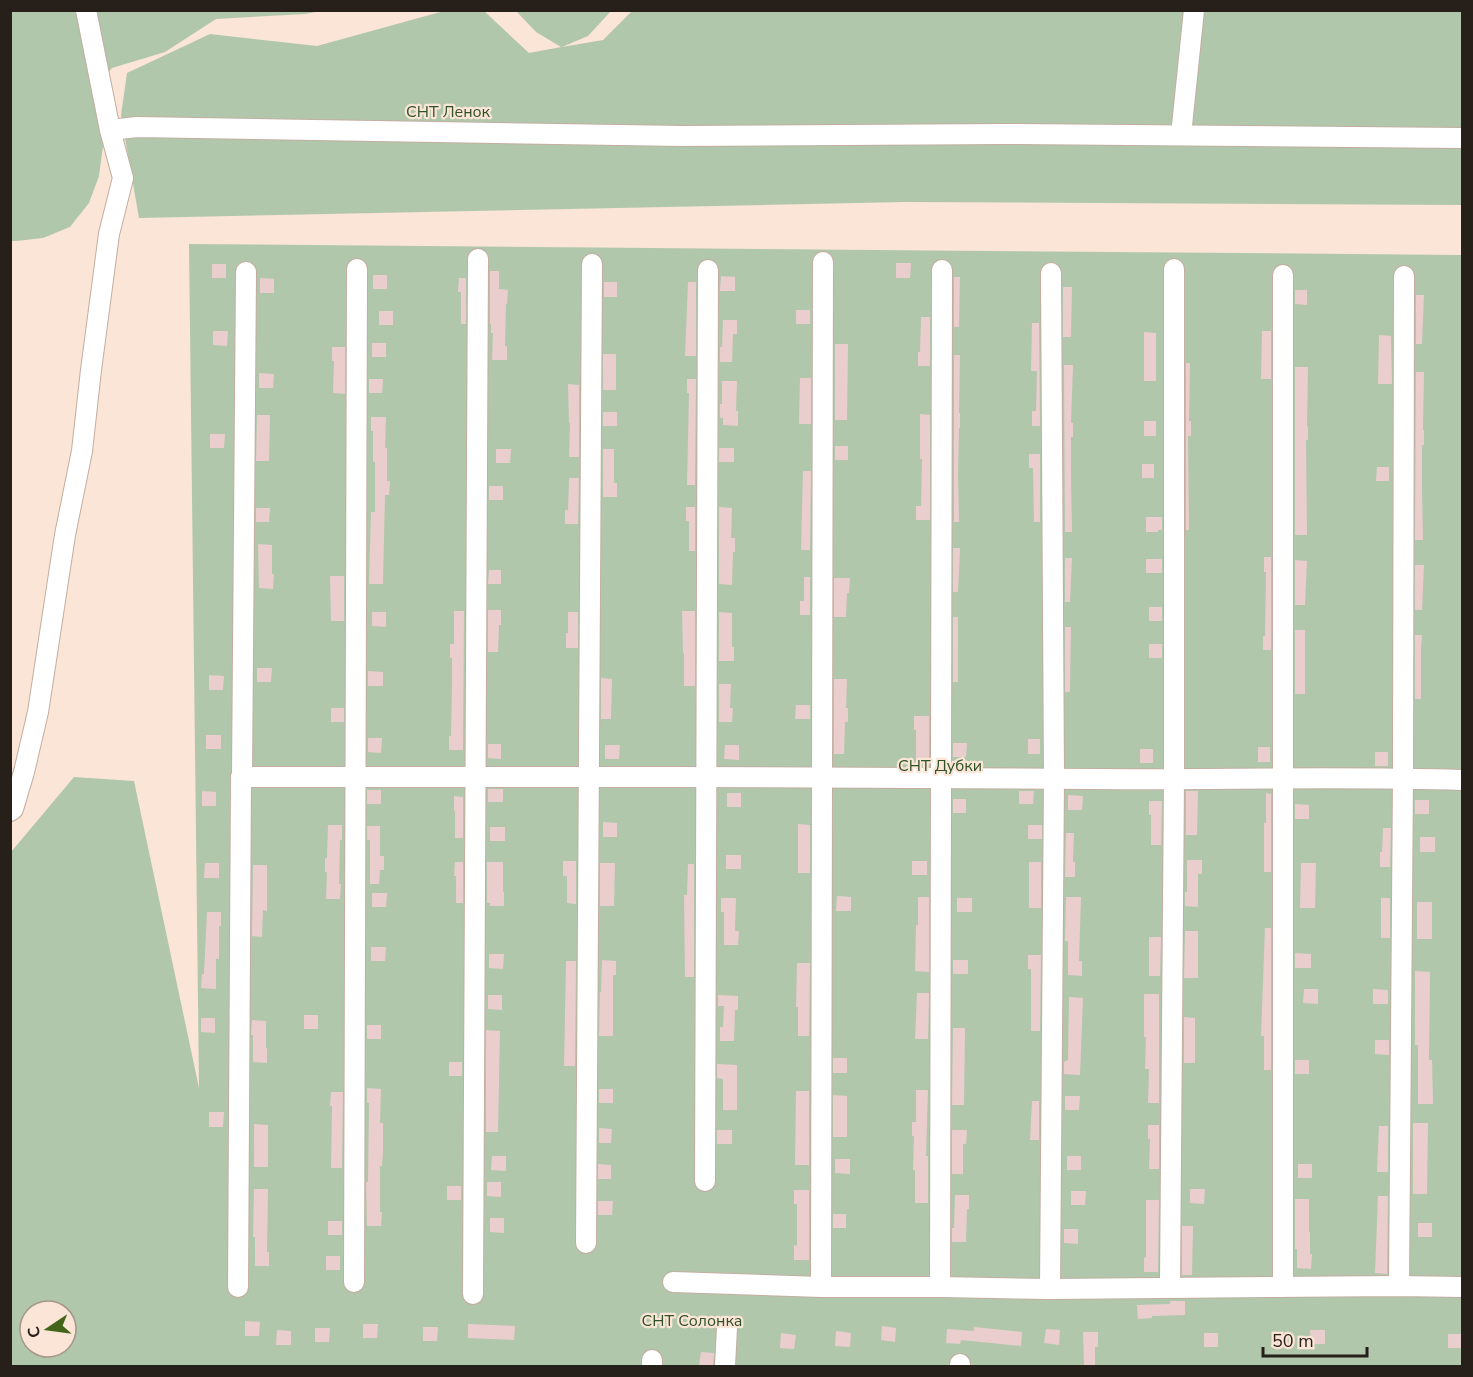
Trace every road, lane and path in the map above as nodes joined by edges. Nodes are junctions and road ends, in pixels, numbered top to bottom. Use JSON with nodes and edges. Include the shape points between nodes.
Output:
{"nodes":[{"id":1,"x":86,"y":10,"type":"edge"},
{"id":2,"x":1194,"y":10,"type":"edge"},
{"id":3,"x":110,"y":130,"type":"junction"},
{"id":4,"x":1181,"y":135,"type":"junction"},
{"id":5,"x":1462,"y":138,"type":"edge"},
{"id":6,"x":478,"y":259,"type":"dead end"},
{"id":7,"x":823,"y":262,"type":"dead end"},
{"id":8,"x":592,"y":264,"type":"dead end"},
{"id":9,"x":357,"y":269,"type":"dead end"},
{"id":10,"x":1174,"y":269,"type":"dead end"},
{"id":11,"x":708,"y":270,"type":"dead end"},
{"id":12,"x":942,"y":270,"type":"dead end"},
{"id":13,"x":246,"y":272,"type":"dead end"},
{"id":14,"x":1051,"y":273,"type":"dead end"},
{"id":15,"x":1283,"y":275,"type":"dead end"},
{"id":16,"x":1404,"y":276,"type":"dead end"},
{"id":17,"x":355,"y":776,"type":"junction"},
{"id":18,"x":240,"y":777,"type":"junction"},
{"id":19,"x":474,"y":777,"type":"junction"},
{"id":20,"x":588,"y":777,"type":"junction"},
{"id":21,"x":705,"y":777,"type":"junction"},
{"id":22,"x":822,"y":777,"type":"junction"},
{"id":23,"x":941,"y":778,"type":"junction"},
{"id":24,"x":1283,"y":778,"type":"junction"},
{"id":25,"x":1403,"y":778,"type":"junction"},
{"id":26,"x":1054,"y":779,"type":"junction"},
{"id":27,"x":1174,"y":779,"type":"junction"},
{"id":28,"x":1462,"y":780,"type":"edge"},
{"id":29,"x":10,"y":811,"type":"edge"},
{"id":30,"x":705,"y":1181,"type":"dead end"},
{"id":31,"x":586,"y":1244,"type":"dead end"},
{"id":32,"x":354,"y":1282,"type":"dead end"},
{"id":33,"x":673,"y":1282,"type":"dead end"},
{"id":34,"x":1170,"y":1284,"type":"dead end"},
{"id":35,"x":1399,"y":1286,"type":"junction"},
{"id":36,"x":238,"y":1287,"type":"dead end"},
{"id":37,"x":821,"y":1287,"type":"junction"},
{"id":38,"x":940,"y":1287,"type":"junction"},
{"id":39,"x":1283,"y":1287,"type":"junction"},
{"id":40,"x":1462,"y":1287,"type":"edge"},
{"id":41,"x":1050,"y":1289,"type":"junction"},
{"id":42,"x":473,"y":1294,"type":"dead end"},
{"id":43,"x":728,"y":1328,"type":"dead end"},
{"id":44,"x":725,"y":1366,"type":"edge"}],
"edges":[{"from":1,"to":3,"type":"street"},
{"from":2,"to":4,"type":"street"},
{"from":3,"to":4,"type":"street","via":[[137,127],[682,136]]},
{"from":3,"to":29,"type":"street","via":[[123,177],[109,234],[82,451],[38,712]]},
{"from":4,"to":5,"type":"street"},
{"from":6,"to":19,"type":"street"},
{"from":7,"to":22,"type":"street"},
{"from":8,"to":20,"type":"street"},
{"from":9,"to":17,"type":"street"},
{"from":10,"to":27,"type":"street"},
{"from":11,"to":21,"type":"street"},
{"from":12,"to":23,"type":"street"},
{"from":13,"to":18,"type":"street"},
{"from":14,"to":26,"type":"street"},
{"from":15,"to":24,"type":"street"},
{"from":16,"to":25,"type":"street"},
{"from":17,"to":18,"type":"street"},
{"from":17,"to":19,"type":"street"},
{"from":17,"to":32,"type":"street"},
{"from":18,"to":36,"type":"street"},
{"from":19,"to":20,"type":"street"},
{"from":19,"to":42,"type":"street"},
{"from":20,"to":21,"type":"street"},
{"from":20,"to":31,"type":"street"},
{"from":21,"to":22,"type":"street"},
{"from":21,"to":30,"type":"street"},
{"from":22,"to":23,"type":"street"},
{"from":22,"to":37,"type":"street"},
{"from":23,"to":26,"type":"street"},
{"from":23,"to":38,"type":"street"},
{"from":24,"to":25,"type":"street"},
{"from":24,"to":27,"type":"street"},
{"from":24,"to":39,"type":"street"},
{"from":25,"to":28,"type":"street"},
{"from":25,"to":35,"type":"street"},
{"from":26,"to":27,"type":"street"},
{"from":26,"to":41,"type":"street"},
{"from":27,"to":34,"type":"street"},
{"from":33,"to":37,"type":"street"},
{"from":35,"to":39,"type":"street"},
{"from":35,"to":40,"type":"street"},
{"from":37,"to":38,"type":"street"},
{"from":38,"to":41,"type":"street"},
{"from":39,"to":41,"type":"street"},
{"from":43,"to":44,"type":"street"}]}
